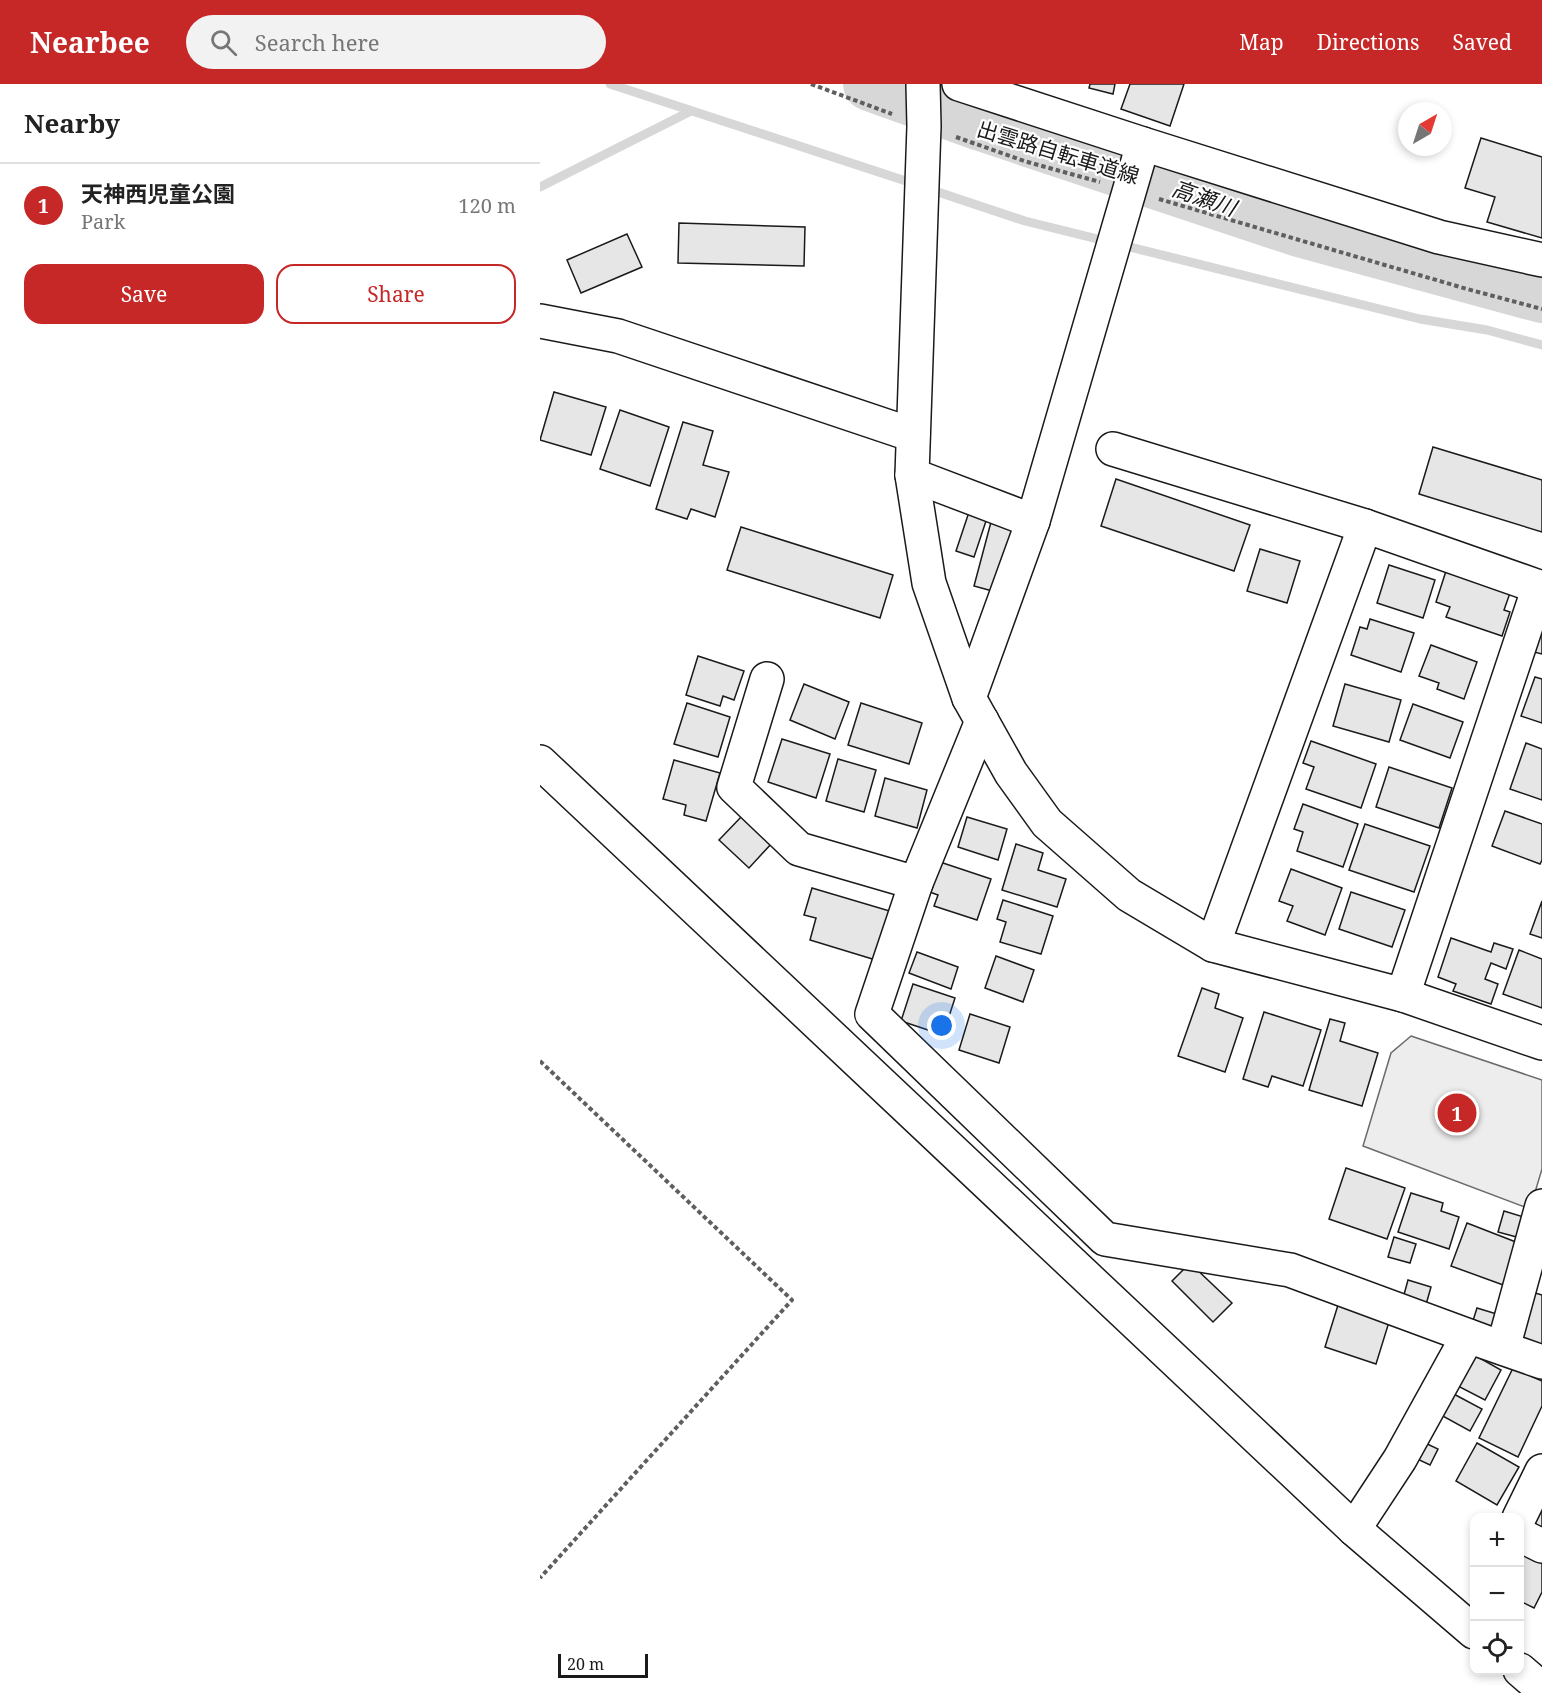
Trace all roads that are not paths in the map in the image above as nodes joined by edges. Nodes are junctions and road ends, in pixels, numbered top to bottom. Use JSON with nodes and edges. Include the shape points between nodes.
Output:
{"nodes":[{"id":1,"x":923,"y":84,"type":"edge"},
{"id":2,"x":959,"y":84,"type":"edge"},
{"id":3,"x":1143,"y":144,"type":"junction"},
{"id":4,"x":1542,"y":260,"type":"edge"},
{"id":5,"x":540,"y":321,"type":"edge"},
{"id":6,"x":913,"y":435,"type":"junction"},
{"id":7,"x":1113,"y":448,"type":"dead end"},
{"id":8,"x":912,"y":475,"type":"junction"},
{"id":9,"x":1034,"y":521,"type":"junction"},
{"id":10,"x":1365,"y":526,"type":"junction"},
{"id":11,"x":1541,"y":588,"type":"edge"},
{"id":12,"x":766,"y":679,"type":"dead end"},
{"id":13,"x":975,"y":710,"type":"junction"},
{"id":14,"x":540,"y":762,"type":"edge"},
{"id":15,"x":916,"y":883,"type":"junction"},
{"id":16,"x":1212,"y":945,"type":"junction"},
{"id":17,"x":1403,"y":996,"type":"junction"},
{"id":18,"x":1542,"y":1043,"type":"edge"},
{"id":19,"x":1542,"y":1206,"type":"edge"},
{"id":20,"x":1468,"y":1336,"type":"junction"},
{"id":21,"x":1503,"y":1348,"type":"junction"},
{"id":22,"x":1542,"y":1362,"type":"edge"},
{"id":23,"x":1542,"y":1471,"type":"edge"},
{"id":24,"x":1521,"y":1513,"type":"edge"},
{"id":25,"x":1354,"y":1529,"type":"junction"},
{"id":26,"x":1524,"y":1537,"type":"edge"},
{"id":27,"x":1542,"y":1546,"type":"edge"},
{"id":28,"x":1470,"y":1629,"type":"edge"},
{"id":29,"x":1524,"y":1673,"type":"edge"},
{"id":30,"x":1542,"y":1689,"type":"edge"}],
"edges":[{"from":1,"to":6,"type":"street"},
{"from":2,"to":3,"type":"street"},
{"from":3,"to":4,"type":"street","via":[[1439,237]]},
{"from":3,"to":9,"type":"street"},
{"from":5,"to":6,"type":"street","via":[[618,336]]},
{"from":6,"to":8,"type":"street"},
{"from":7,"to":10,"type":"street"},
{"from":8,"to":9,"type":"street"},
{"from":8,"to":13,"type":"street","via":[[929,583]]},
{"from":9,"to":13,"type":"street"},
{"from":10,"to":11,"type":"street"},
{"from":10,"to":16,"type":"street"},
{"from":11,"to":17,"type":"street"},
{"from":12,"to":15,"type":"street","via":[[734,787],[799,849]]},
{"from":13,"to":15,"type":"street"},
{"from":13,"to":16,"type":"street","via":[[1011,773],[1047,823],[1129,895]]},
{"from":14,"to":25,"type":"street"},
{"from":15,"to":20,"type":"street","via":[[872,1014],[1105,1239],[1290,1270]]},
{"from":16,"to":17,"type":"street"},
{"from":17,"to":18,"type":"street"},
{"from":19,"to":21,"type":"street"},
{"from":20,"to":21,"type":"street"},
{"from":20,"to":25,"type":"street","via":[[1400,1459]]},
{"from":21,"to":22,"type":"street"},
{"from":23,"to":24,"type":"street"},
{"from":25,"to":28,"type":"street"},
{"from":26,"to":27,"type":"street"},
{"from":29,"to":30,"type":"street"}]}
